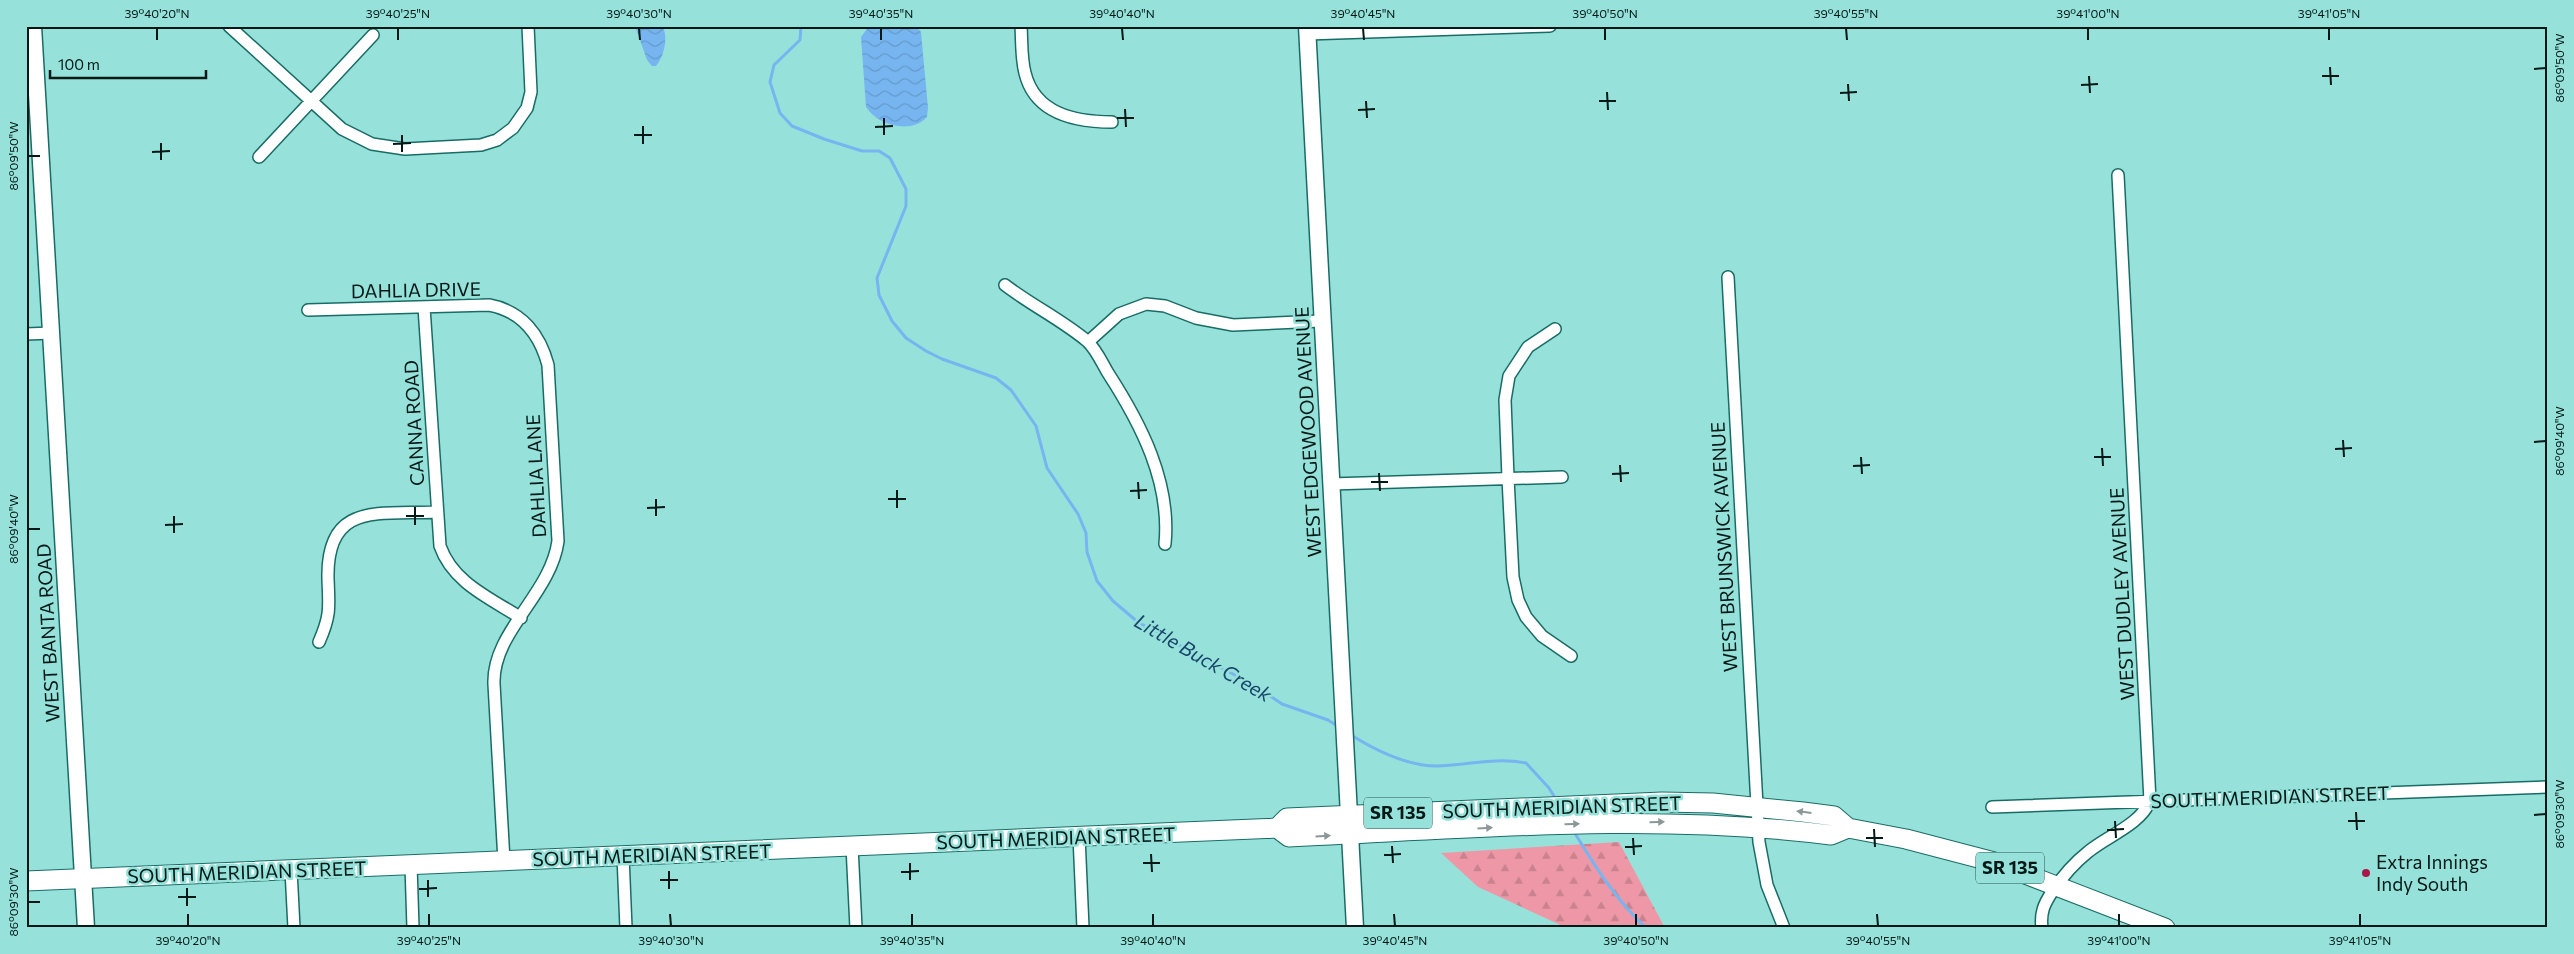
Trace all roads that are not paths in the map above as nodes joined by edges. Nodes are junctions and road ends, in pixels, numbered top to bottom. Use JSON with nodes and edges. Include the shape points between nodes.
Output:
{"nodes":[{"id":1,"x":33,"y":26,"type":"edge"},
{"id":2,"x":229,"y":26,"type":"edge"},
{"id":3,"x":528,"y":26,"type":"edge"},
{"id":4,"x":1021,"y":26,"type":"edge"},
{"id":5,"x":1550,"y":26,"type":"edge"},
{"id":6,"x":1307,"y":30,"type":"edge"},
{"id":7,"x":373,"y":35,"type":"dead end"},
{"id":8,"x":311,"y":101,"type":"junction"},
{"id":9,"x":1112,"y":122,"type":"dead end"},
{"id":10,"x":259,"y":158,"type":"dead end"},
{"id":11,"x":2118,"y":175,"type":"dead end"},
{"id":12,"x":1728,"y":277,"type":"dead end"},
{"id":13,"x":1005,"y":285,"type":"dead end"},
{"id":14,"x":424,"y":306,"type":"junction"},
{"id":15,"x":308,"y":310,"type":"dead end"},
{"id":16,"x":1322,"y":321,"type":"junction"},
{"id":17,"x":1555,"y":329,"type":"dead end"},
{"id":18,"x":52,"y":333,"type":"junction"},
{"id":19,"x":26,"y":334,"type":"edge"},
{"id":20,"x":1088,"y":342,"type":"junction"},
{"id":21,"x":540,"y":343,"type":"joint"},
{"id":22,"x":1562,"y":477,"type":"dead end"},
{"id":23,"x":1508,"y":478,"type":"junction"},
{"id":24,"x":1331,"y":484,"type":"junction"},
{"id":25,"x":437,"y":512,"type":"junction"},
{"id":26,"x":1165,"y":544,"type":"dead end"},
{"id":27,"x":521,"y":618,"type":"junction"},
{"id":28,"x":320,"y":642,"type":"dead end"},
{"id":29,"x":1572,"y":656,"type":"dead end"},
{"id":30,"x":2548,"y":787,"type":"edge"},
{"id":31,"x":2150,"y":801,"type":"junction"},
{"id":32,"x":1992,"y":806,"type":"dead end"},
{"id":33,"x":1349,"y":815,"type":"junction"},
{"id":34,"x":1757,"y":816,"type":"junction"},
{"id":35,"x":1277,"y":828,"type":"junction"},
{"id":36,"x":1350,"y":835,"type":"junction"},
{"id":37,"x":1079,"y":836,"type":"junction"},
{"id":38,"x":852,"y":846,"type":"junction"},
{"id":39,"x":623,"y":856,"type":"junction"},
{"id":40,"x":504,"y":861,"type":"junction"},
{"id":41,"x":411,"y":865,"type":"junction"},
{"id":42,"x":291,"y":870,"type":"junction"},
{"id":43,"x":83,"y":878,"type":"junction"},
{"id":44,"x":26,"y":881,"type":"edge"},
{"id":45,"x":2056,"y":886,"type":"junction"},
{"id":46,"x":86,"y":928,"type":"edge"},
{"id":47,"x":294,"y":928,"type":"edge"},
{"id":48,"x":413,"y":928,"type":"edge"},
{"id":49,"x":626,"y":928,"type":"edge"},
{"id":50,"x":856,"y":928,"type":"edge"},
{"id":51,"x":1083,"y":928,"type":"edge"},
{"id":52,"x":1355,"y":928,"type":"edge"},
{"id":53,"x":1784,"y":928,"type":"edge"},
{"id":54,"x":2042,"y":928,"type":"edge"},
{"id":55,"x":2165,"y":928,"type":"edge"}],
"edges":[{"from":1,"to":18,"type":"street","name":"WEST BANTA ROAD"},
{"from":2,"to":8,"type":"street"},
{"from":3,"to":8,"type":"street","via":[[531,92],[527,108],[505,135],[481,146],[391,148],[363,141]]},
{"from":4,"to":9,"type":"street","via":[[1025,74],[1041,101],[1071,119]]},
{"from":5,"to":6,"type":"street"},
{"from":6,"to":16,"type":"street","name":"WEST EDGEWOOD AVENUE"},
{"from":7,"to":8,"type":"street"},
{"from":8,"to":10,"type":"street"},
{"from":11,"to":31,"type":"street","name":"WEST DUDLEY AVENUE"},
{"from":12,"to":34,"type":"street","name":"WEST BRUNSWICK AVENUE"},
{"from":13,"to":20,"type":"street"},
{"from":14,"to":15,"type":"street","name":"DAHLIA DRIVE"},
{"from":14,"to":21,"type":"street","name":"DAHLIA DRIVE","via":[[499,307],[524,321]]},
{"from":14,"to":25,"type":"street","name":"CANNA ROAD"},
{"from":16,"to":20,"type":"street","via":[[1233,325],[1205,321],[1165,306],[1146,304],[1119,314]]},
{"from":16,"to":24,"type":"street","name":"WEST EDGEWOOD AVENUE"},
{"from":17,"to":23,"type":"street","via":[[1528,347],[1509,376],[1505,400]]},
{"from":18,"to":19,"type":"street"},
{"from":18,"to":43,"type":"street","name":"WEST BANTA ROAD"},
{"from":20,"to":26,"type":"street","via":[[1130,406],[1148,445],[1161,493]]},
{"from":21,"to":27,"type":"street","name":"DAHLIA LANE","via":[[548,365],[558,542],[552,565]]},
{"from":22,"to":23,"type":"street"},
{"from":23,"to":24,"type":"street"},
{"from":23,"to":29,"type":"street","via":[[1513,577],[1518,600],[1526,618],[1542,636]]},
{"from":24,"to":33,"type":"street","name":"WEST EDGEWOOD AVENUE"},
{"from":25,"to":27,"type":"street","name":"CANNA ROAD","via":[[440,546],[451,568],[466,583]]},
{"from":25,"to":28,"type":"street","via":[[366,516],[341,528],[329,549],[330,619]]},
{"from":27,"to":40,"type":"street","name":"DAHLIA LANE","via":[[500,650],[494,671]]},
{"from":30,"to":31,"type":"street","name":"SOUTH MERIDIAN STREET"},
{"from":31,"to":32,"type":"street","name":"SOUTH MERIDIAN STREET"},
{"from":31,"to":45,"type":"street","via":[[2138,817],[2081,857]]},
{"from":33,"to":34,"type":"main road","name":"SOUTH MERIDIAN STREET","number":"SR 135","via":[[1688,802]]},
{"from":33,"to":35,"type":"main road","name":"SOUTH MERIDIAN STREET","number":"SR 135","via":[[1287,818]]},
{"from":33,"to":36,"type":"street","name":"WEST EDGEWOOD AVENUE"},
{"from":36,"to":34,"type":"main road","name":"SOUTH MERIDIAN STREET","number":"SR 135","one_way":true,"via":[[1609,823],[1699,823]]},
{"from":34,"to":45,"type":"main road","name":"SOUTH MERIDIAN STREET","number":"SR 135","via":[[1834,816],[1848,828],[1994,862]]},
{"from":34,"to":53,"type":"street","name":"WEST BRUNSWICK AVENUE","via":[[1767,885]]},
{"from":35,"to":36,"type":"main road","name":"SOUTH MERIDIAN STREET","number":"SR 135","one_way":true,"via":[[1289,837]]},
{"from":35,"to":37,"type":"main road","name":"SOUTH MERIDIAN STREET","number":"SR 135"},
{"from":36,"to":52,"type":"street","name":"WEST EDGEWOOD AVENUE"},
{"from":37,"to":38,"type":"main road","name":"SOUTH MERIDIAN STREET","number":"SR 135"},
{"from":37,"to":51,"type":"street"},
{"from":38,"to":39,"type":"main road","name":"SOUTH MERIDIAN STREET","number":"SR 135"},
{"from":38,"to":50,"type":"street"},
{"from":39,"to":40,"type":"main road","name":"SOUTH MERIDIAN STREET","number":"SR 135"},
{"from":39,"to":49,"type":"street"},
{"from":40,"to":41,"type":"main road","name":"SOUTH MERIDIAN STREET","number":"SR 135"},
{"from":41,"to":42,"type":"main road","name":"SOUTH MERIDIAN STREET","number":"SR 135"},
{"from":41,"to":48,"type":"street"},
{"from":42,"to":43,"type":"main road","name":"SOUTH MERIDIAN STREET","number":"SR 135"},
{"from":42,"to":47,"type":"street"},
{"from":43,"to":44,"type":"main road","name":"SOUTH MERIDIAN STREET","number":"SR 135"},
{"from":43,"to":46,"type":"street","name":"WEST BANTA ROAD"},
{"from":45,"to":54,"type":"street","via":[[2041,912]]},
{"from":45,"to":55,"type":"main road","name":"SOUTH MERIDIAN STREET","number":"SR 135"}]}
